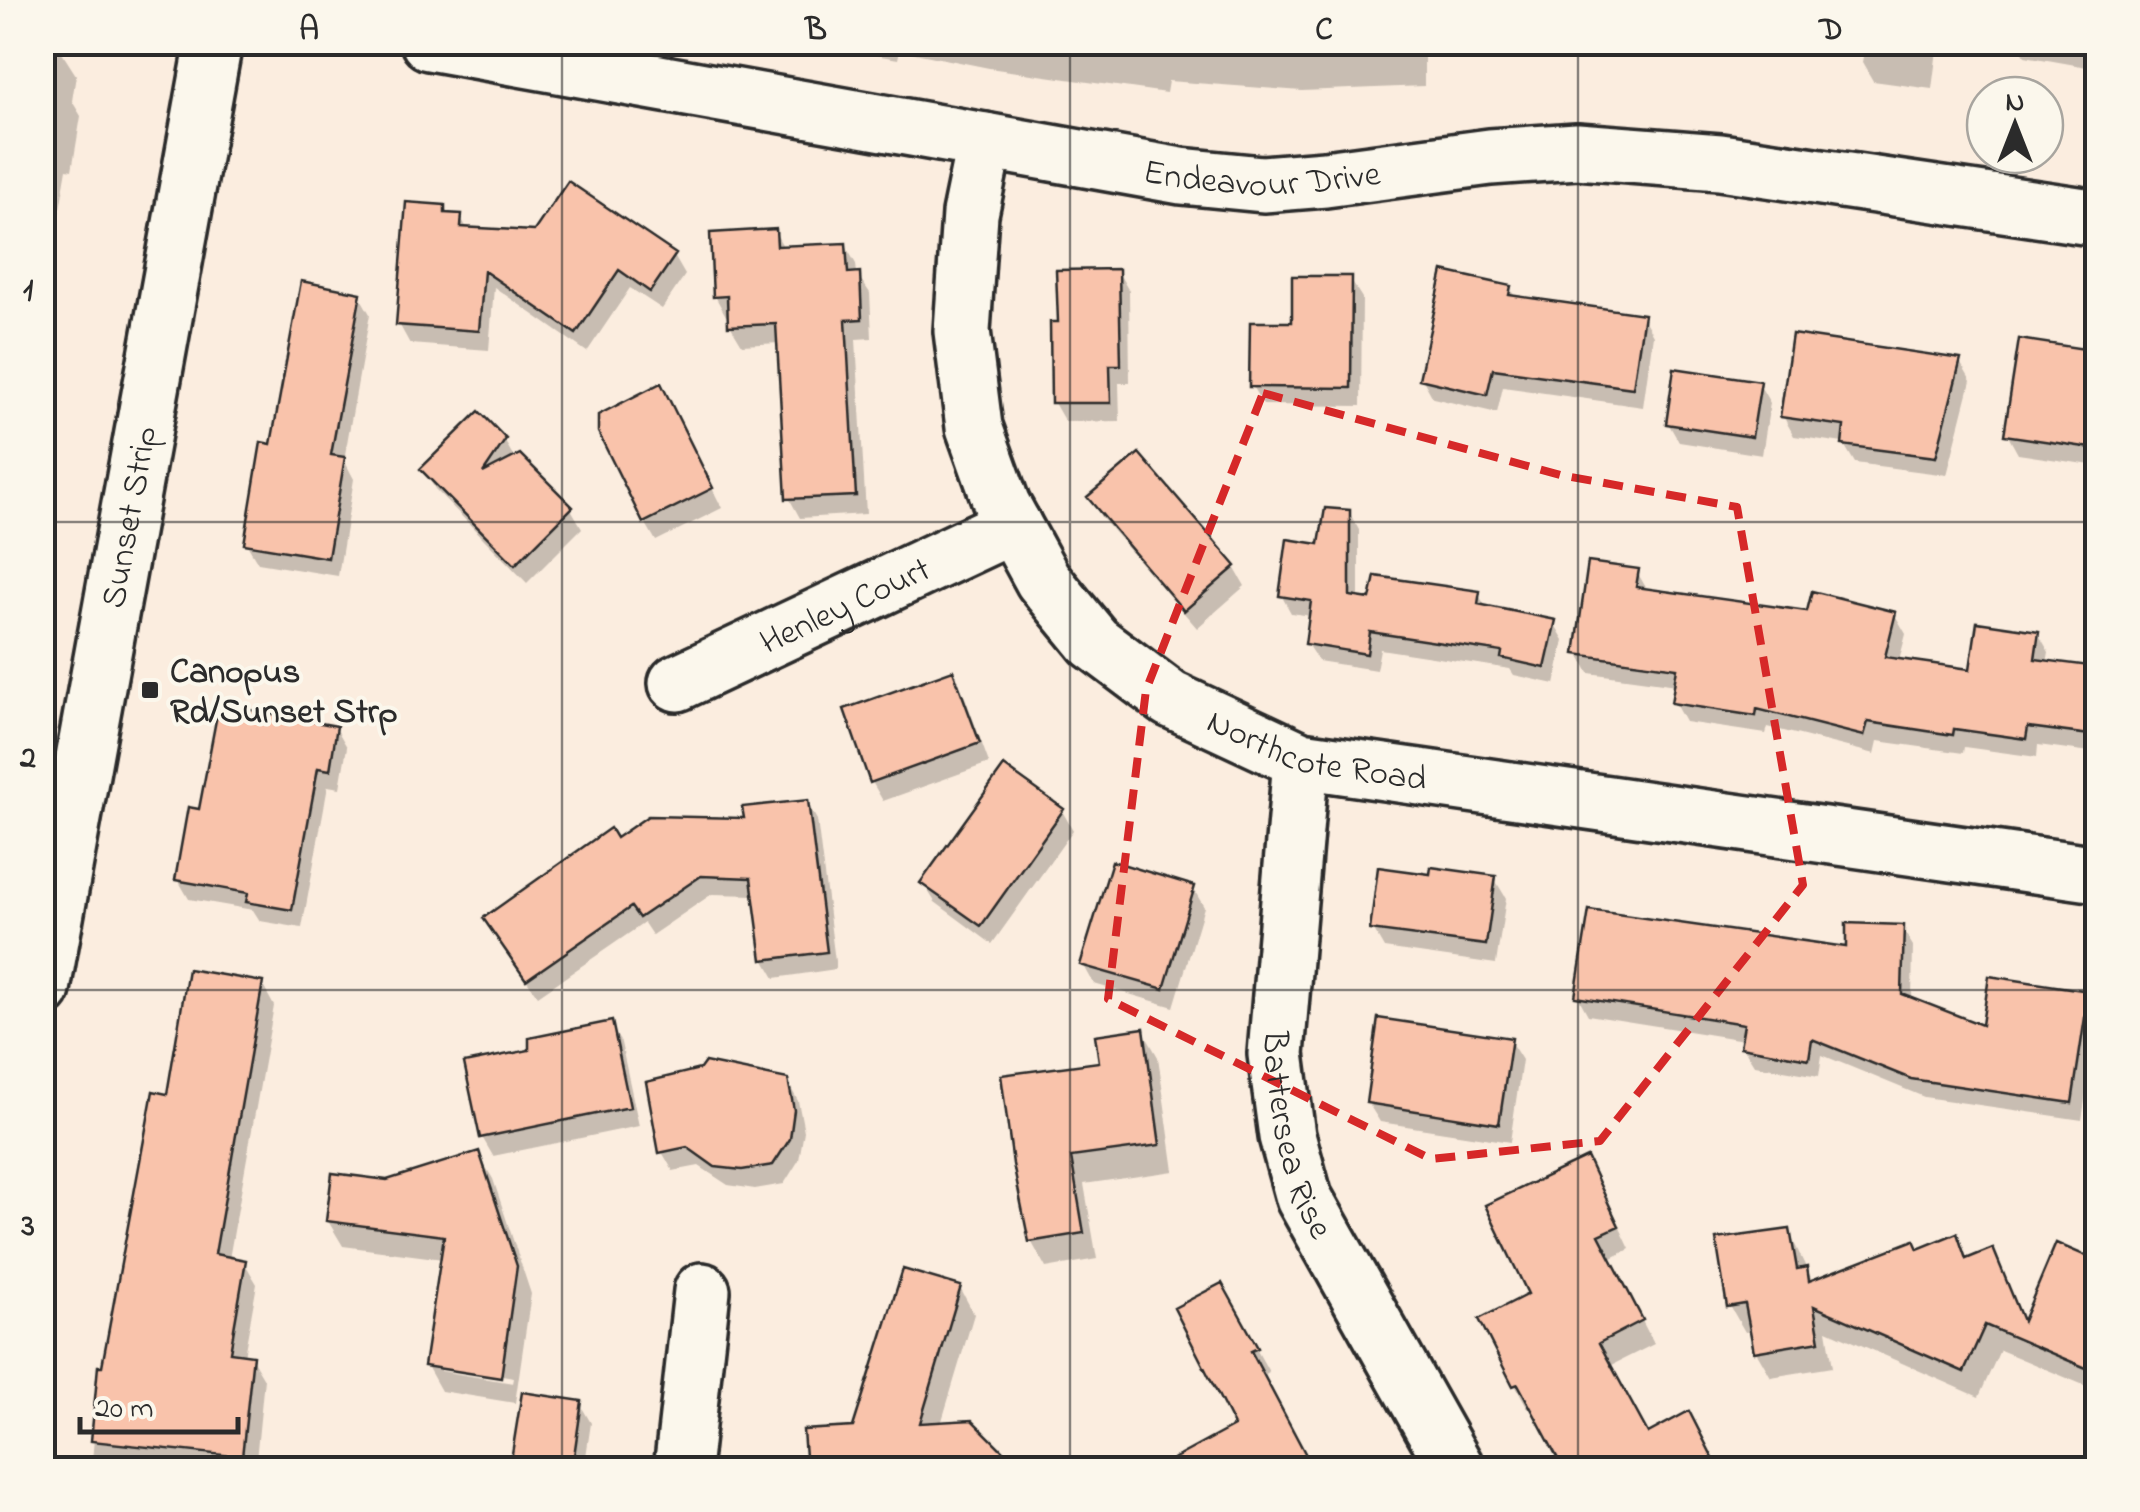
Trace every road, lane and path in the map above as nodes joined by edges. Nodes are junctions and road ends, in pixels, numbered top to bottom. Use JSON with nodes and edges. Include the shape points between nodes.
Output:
{"nodes":[{"id":1,"x":214,"y":42,"type":"edge"},
{"id":2,"x":430,"y":42,"type":"edge"},
{"id":3,"x":985,"y":141,"type":"junction"},
{"id":4,"x":2098,"y":218,"type":"edge"},
{"id":5,"x":1012,"y":524,"type":"junction"},
{"id":6,"x":677,"y":683,"type":"dead end"},
{"id":7,"x":1302,"y":760,"type":"junction"},
{"id":8,"x":2098,"y":874,"type":"edge"},
{"id":9,"x":42,"y":989,"type":"edge"},
{"id":10,"x":702,"y":1290,"type":"dead end"},
{"id":11,"x":682,"y":1470,"type":"edge"},
{"id":12,"x":1457,"y":1470,"type":"edge"}],
"edges":[{"from":1,"to":9,"type":"street","name":"Sunset Strip"},
{"from":2,"to":3,"type":"street","name":"Endeavour Drive"},
{"from":3,"to":4,"type":"street","name":"Endeavour Drive","via":[[1262,184],[1490,156],[1652,155]]},
{"from":3,"to":5,"type":"street","name":"Northcote Road","via":[[970,214],[962,332],[974,427]]},
{"from":5,"to":6,"type":"street","name":"Henley Court"},
{"from":5,"to":7,"type":"street","name":"Northcote Road","via":[[1043,580],[1094,642],[1170,698]]},
{"from":7,"to":8,"type":"street","name":"Northcote Road"},
{"from":7,"to":12,"type":"street","name":"Battersea Rise","via":[[1276,1054],[1287,1136],[1304,1198]]},
{"from":10,"to":11,"type":"street"}]}
